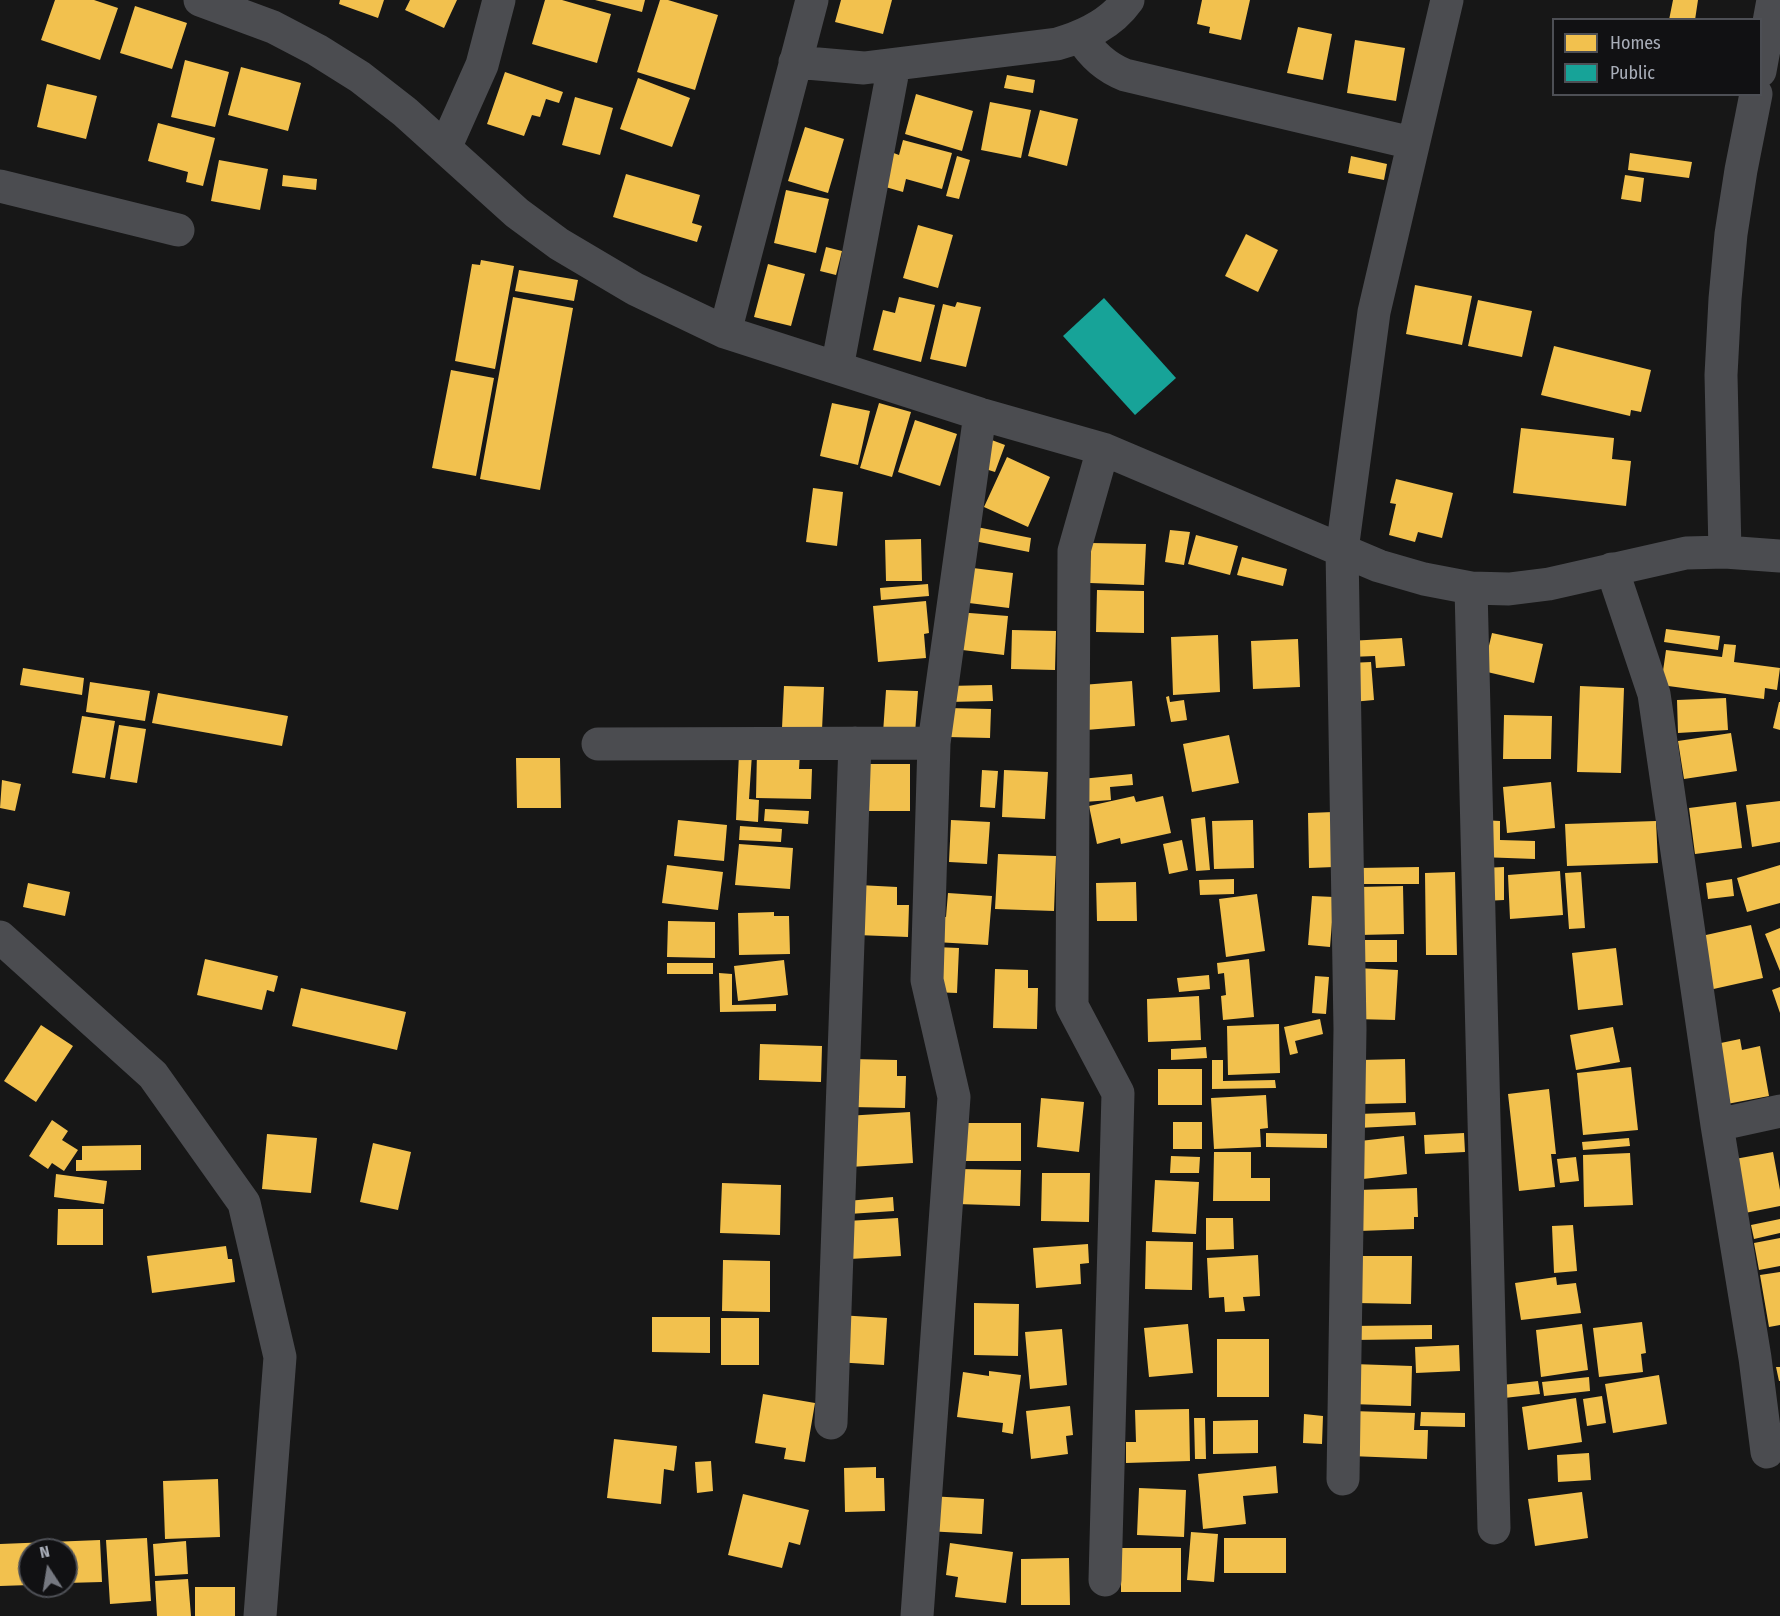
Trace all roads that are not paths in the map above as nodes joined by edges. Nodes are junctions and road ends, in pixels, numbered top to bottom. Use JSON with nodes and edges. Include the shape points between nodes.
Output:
{"nodes":[{"id":1,"x":200,"y":0,"type":"edge"},
{"id":2,"x":499,"y":0,"type":"edge"},
{"id":3,"x":812,"y":0,"type":"edge"},
{"id":4,"x":1128,"y":0,"type":"edge"},
{"id":5,"x":1447,"y":0,"type":"edge"},
{"id":6,"x":1773,"y":0,"type":"edge"},
{"id":7,"x":1081,"y":37,"type":"junction"},
{"id":8,"x":795,"y":62,"type":"junction"},
{"id":9,"x":894,"y":65,"type":"junction"},
{"id":10,"x":1762,"y":65,"type":"edge"},
{"id":11,"x":1756,"y":96,"type":"edge"},
{"id":12,"x":1412,"y":143,"type":"junction"},
{"id":13,"x":445,"y":148,"type":"junction"},
{"id":14,"x":0,"y":186,"type":"edge"},
{"id":15,"x":178,"y":230,"type":"dead end"},
{"id":16,"x":725,"y":332,"type":"junction"},
{"id":17,"x":837,"y":368,"type":"junction"},
{"id":18,"x":980,"y":414,"type":"junction"},
{"id":19,"x":1103,"y":449,"type":"junction"},
{"id":20,"x":1342,"y":550,"type":"junction"},
{"id":21,"x":1725,"y":552,"type":"junction"},
{"id":22,"x":1780,"y":556,"type":"edge"},
{"id":23,"x":1612,"y":569,"type":"junction"},
{"id":24,"x":1471,"y":588,"type":"junction"},
{"id":25,"x":855,"y":743,"type":"junction"},
{"id":26,"x":934,"y":743,"type":"junction"},
{"id":27,"x":598,"y":744,"type":"dead end"},
{"id":28,"x":0,"y":937,"type":"edge"},
{"id":29,"x":1780,"y":1111,"type":"edge"},
{"id":30,"x":1717,"y":1125,"type":"junction"},
{"id":31,"x":1767,"y":1355,"type":"edge"},
{"id":32,"x":831,"y":1423,"type":"dead end"},
{"id":33,"x":1767,"y":1452,"type":"dead end"},
{"id":34,"x":1343,"y":1479,"type":"dead end"},
{"id":35,"x":1494,"y":1528,"type":"dead end"},
{"id":36,"x":1105,"y":1580,"type":"dead end"},
{"id":37,"x":260,"y":1616,"type":"edge"},
{"id":38,"x":917,"y":1616,"type":"edge"}],
"edges":[{"from":1,"to":13,"type":"street","via":[[273,27],[317,50],[360,77]]},
{"from":2,"to":13,"type":"street","via":[[482,65]]},
{"from":3,"to":8,"type":"street"},
{"from":4,"to":7,"type":"street","via":[[1105,23]]},
{"from":5,"to":12,"type":"street"},
{"from":6,"to":10,"type":"street"},
{"from":7,"to":9,"type":"street","via":[[1057,44]]},
{"from":7,"to":12,"type":"street","via":[[1099,61],[1125,75]]},
{"from":8,"to":9,"type":"street","via":[[864,68]]},
{"from":8,"to":16,"type":"street"},
{"from":9,"to":17,"type":"street"},
{"from":11,"to":21,"type":"street","via":[[1731,234],[1725,299],[1721,375]]},
{"from":12,"to":20,"type":"street","via":[[1374,312]]},
{"from":13,"to":16,"type":"street","via":[[517,213],[559,244],[635,289]]},
{"from":14,"to":15,"type":"street"},
{"from":16,"to":17,"type":"street"},
{"from":17,"to":18,"type":"street"},
{"from":18,"to":19,"type":"street"},
{"from":18,"to":26,"type":"street"},
{"from":19,"to":20,"type":"street"},
{"from":19,"to":36,"type":"street","via":[[1074,551],[1072,1006],[1118,1093]]},
{"from":20,"to":24,"type":"street","via":[[1390,570]]},
{"from":20,"to":34,"type":"street","via":[[1350,1029]]},
{"from":21,"to":22,"type":"street"},
{"from":21,"to":23,"type":"street","via":[[1686,553]]},
{"from":23,"to":24,"type":"street","via":[[1549,584]]},
{"from":23,"to":30,"type":"street","via":[[1654,693]]},
{"from":24,"to":35,"type":"street"},
{"from":25,"to":26,"type":"street"},
{"from":25,"to":27,"type":"street"},
{"from":25,"to":32,"type":"street"},
{"from":26,"to":38,"type":"street","via":[[927,980],[954,1097]]},
{"from":28,"to":37,"type":"street","via":[[153,1076],[244,1203],[280,1357]]},
{"from":29,"to":30,"type":"street"},
{"from":30,"to":31,"type":"street"},
{"from":31,"to":33,"type":"street"}]}
